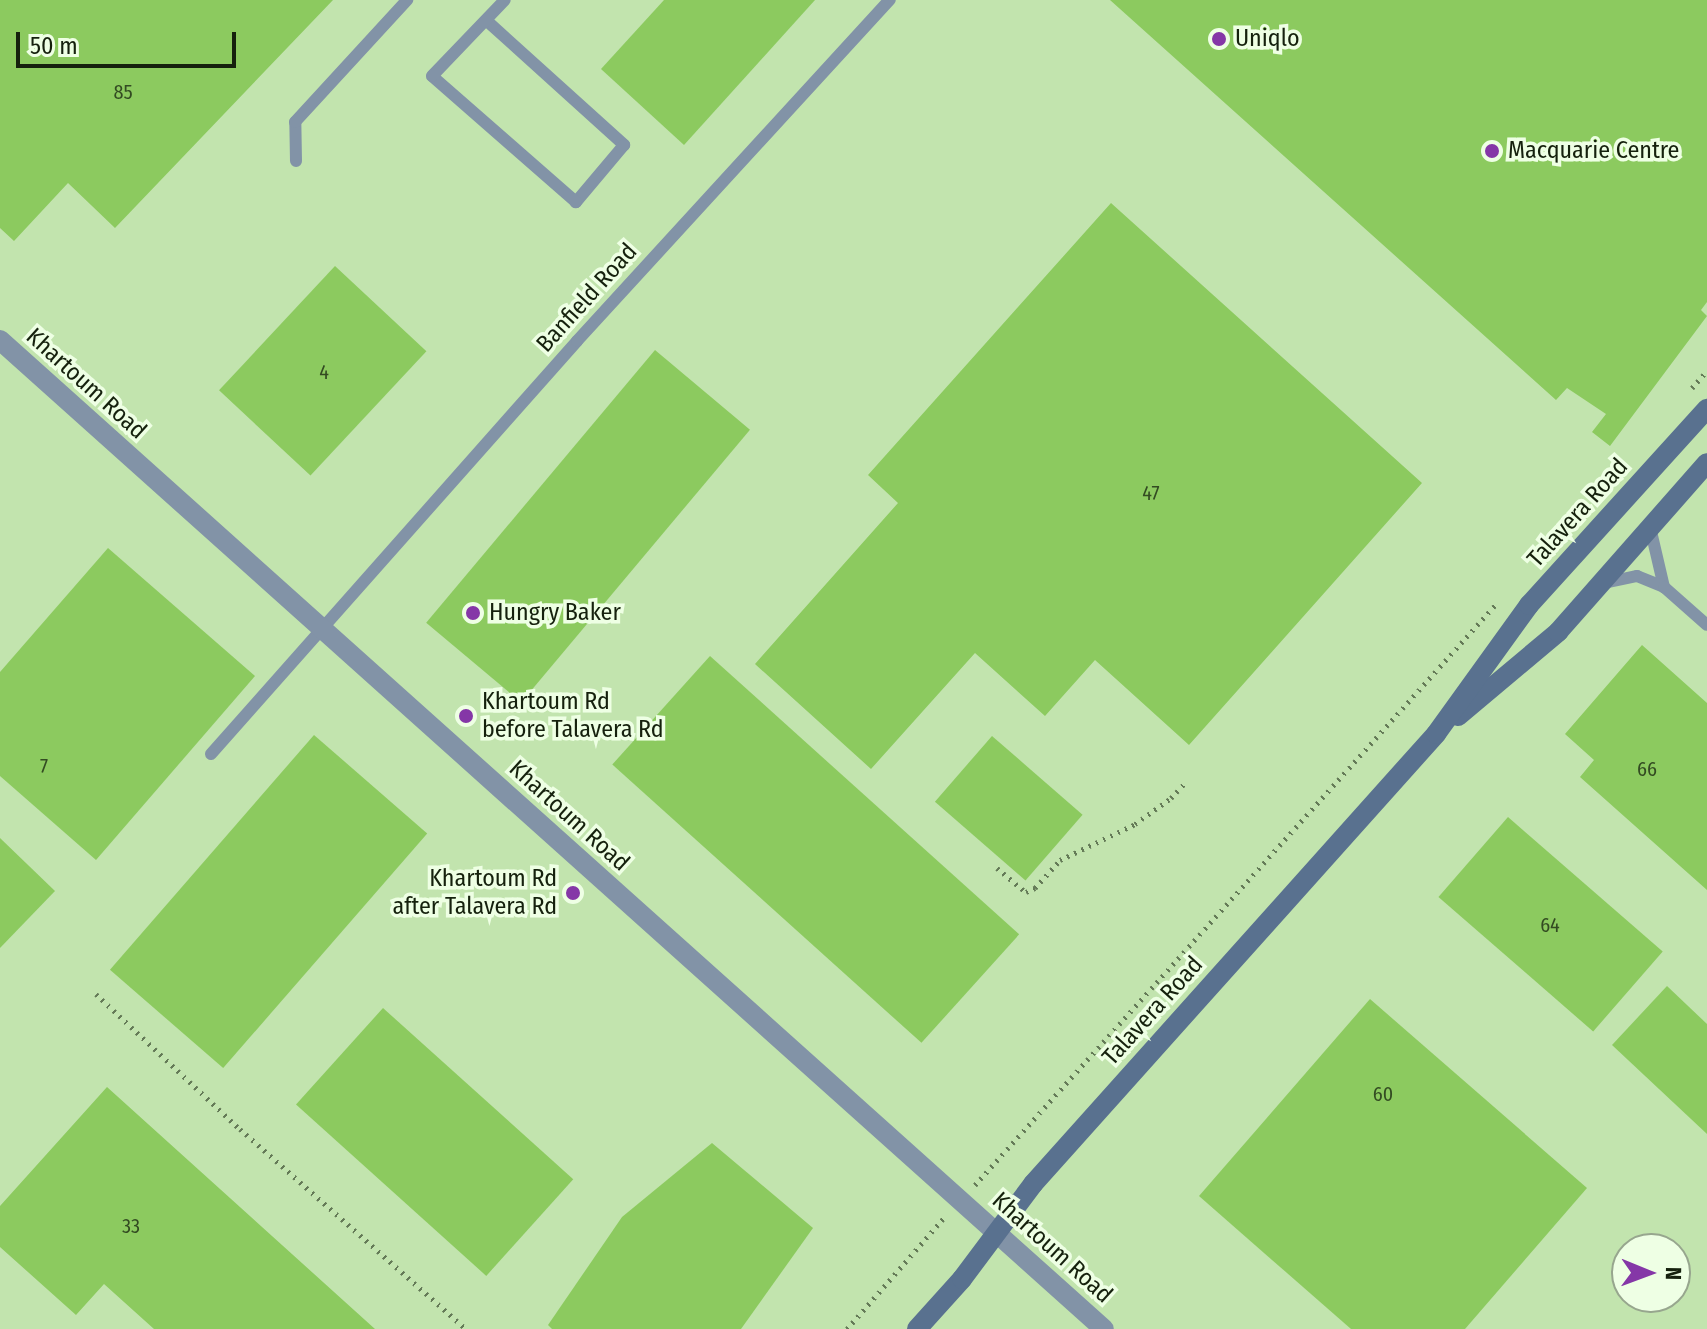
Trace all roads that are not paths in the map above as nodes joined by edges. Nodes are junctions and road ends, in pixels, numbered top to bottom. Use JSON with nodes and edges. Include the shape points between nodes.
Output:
{"nodes":[{"id":1,"x":407,"y":0,"type":"edge"},
{"id":2,"x":505,"y":0,"type":"edge"},
{"id":3,"x":890,"y":0,"type":"edge"},
{"id":4,"x":487,"y":21,"type":"junction"},
{"id":5,"x":296,"y":161,"type":"dead end"},
{"id":6,"x":0,"y":340,"type":"edge"},
{"id":7,"x":1707,"y":409,"type":"edge"},
{"id":8,"x":1707,"y":463,"type":"edge"},
{"id":9,"x":1650,"y":527,"type":"junction"},
{"id":10,"x":1601,"y":583,"type":"junction"},
{"id":11,"x":1664,"y":587,"type":"junction"},
{"id":12,"x":1707,"y":625,"type":"edge"},
{"id":13,"x":321,"y":629,"type":"junction"},
{"id":14,"x":1436,"y":734,"type":"junction"},
{"id":15,"x":211,"y":754,"type":"dead end"},
{"id":16,"x":996,"y":1235,"type":"junction"},
{"id":17,"x":917,"y":1329,"type":"edge"},
{"id":18,"x":1104,"y":1329,"type":"edge"}],
"edges":[{"from":1,"to":5,"type":"lane","via":[[295,122]]},
{"from":2,"to":4,"type":"lane"},
{"from":3,"to":13,"type":"lane","name":"Banfield Road"},
{"from":4,"to":4,"type":"lane","via":[[432,76],[576,202],[624,145]]},
{"from":6,"to":13,"type":"street","name":"Khartoum Road"},
{"from":7,"to":14,"type":"main road","name":"Talavera Road","via":[[1529,605]]},
{"from":8,"to":9,"type":"main road","name":"Talavera Road"},
{"from":9,"to":10,"type":"main road","name":"Talavera Road"},
{"from":9,"to":11,"type":"lane"},
{"from":10,"to":11,"type":"lane","via":[[1637,576]]},
{"from":10,"to":14,"type":"main road","name":"Talavera Road","via":[[1558,632]]},
{"from":11,"to":12,"type":"lane"},
{"from":13,"to":15,"type":"lane","name":"Banfield Road"},
{"from":13,"to":16,"type":"street","name":"Khartoum Road"},
{"from":14,"to":16,"type":"main road","name":"Talavera Road","via":[[1033,1184]]},
{"from":16,"to":17,"type":"main road","name":"Talavera Road"},
{"from":16,"to":18,"type":"street","name":"Khartoum Road"}]}
